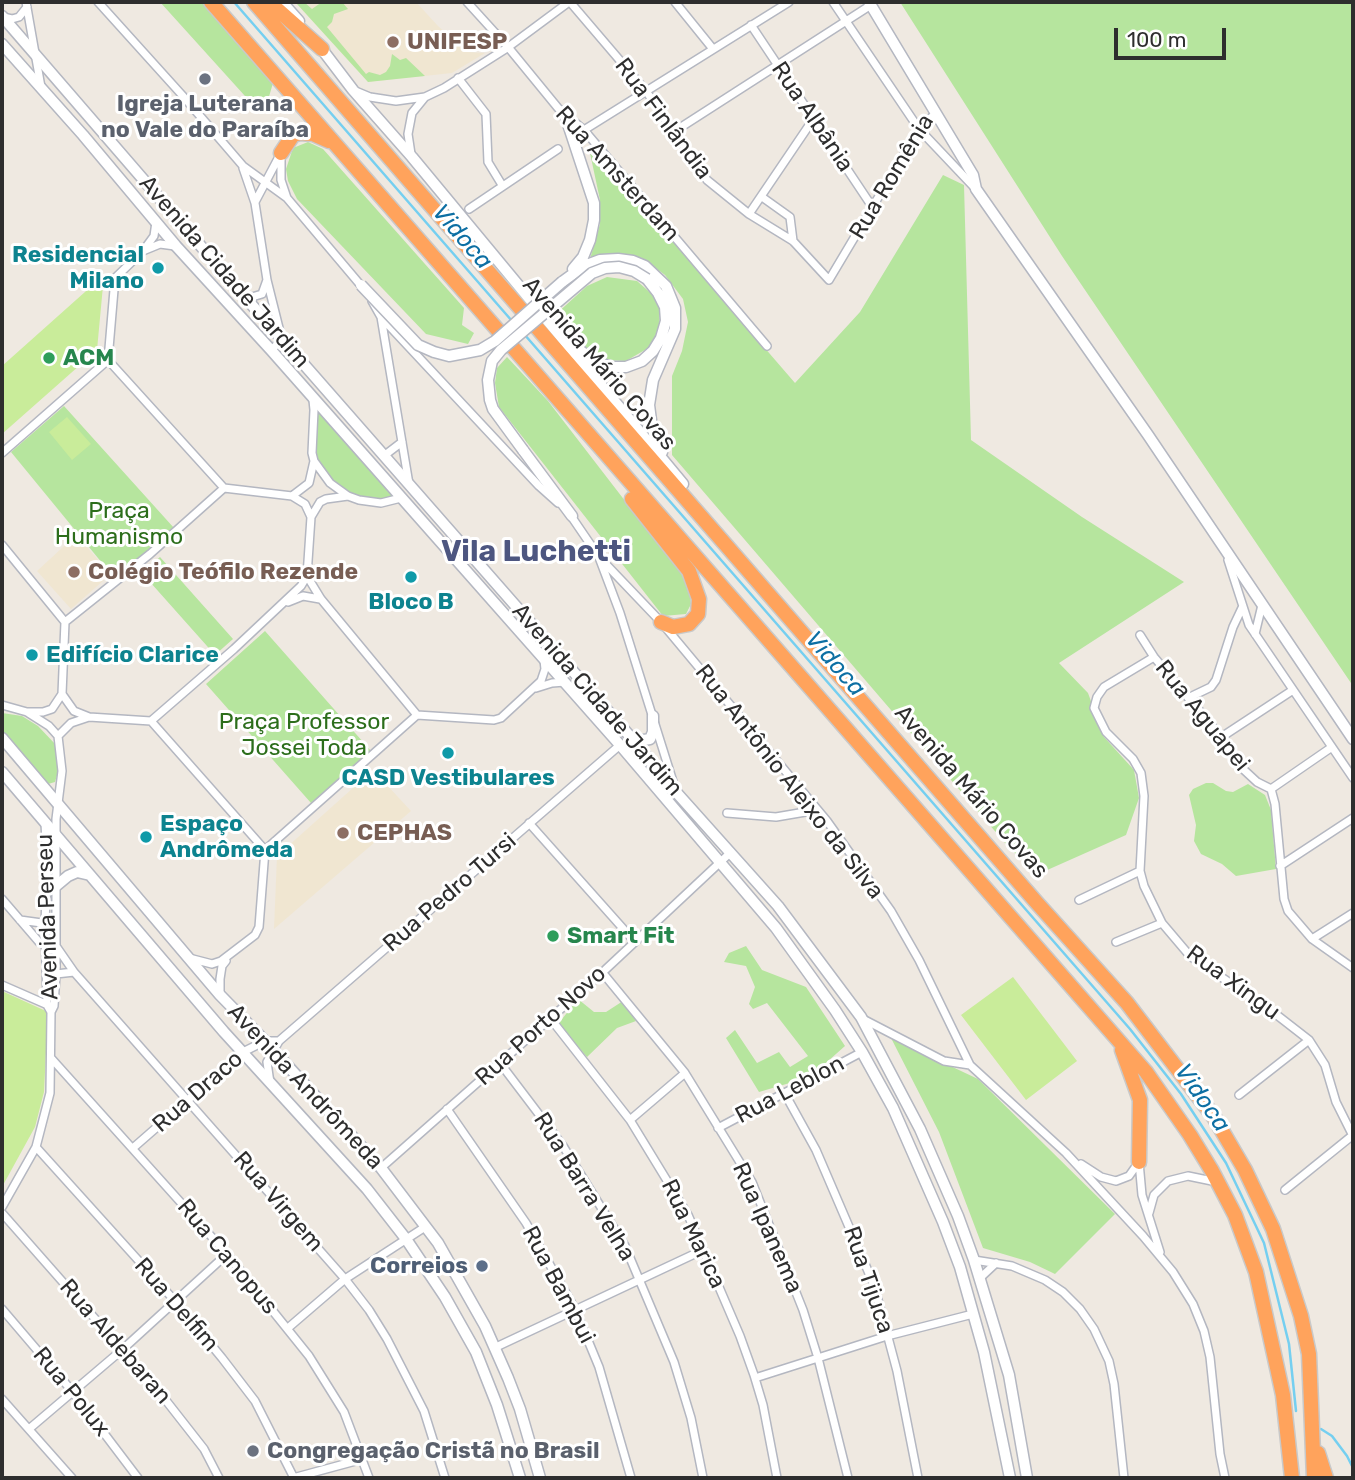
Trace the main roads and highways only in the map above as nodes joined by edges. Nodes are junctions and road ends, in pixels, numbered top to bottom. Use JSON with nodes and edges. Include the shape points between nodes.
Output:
{"nodes":[{"id":1,"x":211,"y":2,"type":"edge"},
{"id":2,"x":254,"y":2,"type":"edge"},
{"id":3,"x":269,"y":2,"type":"edge"},
{"id":4,"x":282,"y":2,"type":"edge"},
{"id":5,"x":870,"y":3,"type":"edge"},
{"id":6,"x":2,"y":16,"type":"edge"},
{"id":7,"x":2,"y":44,"type":"edge"},
{"id":8,"x":322,"y":49,"type":"junction"},
{"id":9,"x":565,"y":115,"type":"road end"},
{"id":10,"x":334,"y":143,"type":"junction"},
{"id":11,"x":281,"y":153,"type":"road end"},
{"id":12,"x":562,"y":282,"type":"junction"},
{"id":13,"x":361,"y":285,"type":"road end"},
{"id":14,"x":552,"y":328,"type":"junction"},
{"id":15,"x":583,"y":429,"type":"junction"},
{"id":16,"x":683,"y":484,"type":"junction"},
{"id":17,"x":572,"y":516,"type":"road end"},
{"id":18,"x":725,"y":543,"type":"junction"},
{"id":19,"x":661,"y":622,"type":"road end"},
{"id":20,"x":653,"y":716,"type":"road end"},
{"id":21,"x":2,"y":738,"type":"edge"},
{"id":22,"x":1353,"y":738,"type":"edge"},
{"id":23,"x":635,"y":742,"type":"junction"},
{"id":24,"x":620,"y":745,"type":"junction"},
{"id":25,"x":2,"y":772,"type":"edge"},
{"id":26,"x":91,"y":876,"type":"junction"},
{"id":27,"x":56,"y":886,"type":"road end"},
{"id":28,"x":246,"y":1022,"type":"junction"},
{"id":29,"x":224,"y":1032,"type":"junction"},
{"id":30,"x":1114,"y":1033,"type":"junction"},
{"id":31,"x":1139,"y":1162,"type":"road end"},
{"id":32,"x":497,"y":1405,"type":"junction"},
{"id":33,"x":520,"y":1409,"type":"junction"},
{"id":34,"x":1314,"y":1439,"type":"junction"},
{"id":35,"x":520,"y":1478,"type":"edge"},
{"id":36,"x":540,"y":1478,"type":"edge"},
{"id":37,"x":1010,"y":1478,"type":"edge"},
{"id":38,"x":1027,"y":1478,"type":"edge"},
{"id":39,"x":1292,"y":1478,"type":"edge"},
{"id":40,"x":1314,"y":1478,"type":"edge"},
{"id":41,"x":1326,"y":1478,"type":"edge"}],
"edges":[{"from":1,"to":10,"type":"highway"},
{"from":2,"to":18,"type":"highway","name":"Avenida Mário Covas"},
{"from":3,"to":8,"type":"highway"},
{"from":4,"to":8,"type":"main road"},
{"from":5,"to":22,"type":"main road","name":"Rua Romênia","via":[[973,175],[976,189]]},
{"from":6,"to":23,"type":"main road","name":"Avenida Cidade Jardim"},
{"from":7,"to":24,"type":"main road","name":"Avenida Cidade Jardim"},
{"from":8,"to":14,"type":"main road"},
{"from":9,"to":12,"type":"main road","via":[[594,203],[594,220],[583,257]]},
{"from":10,"to":11,"type":"highway","via":[[300,133],[293,135]]},
{"from":10,"to":15,"type":"highway"},
{"from":12,"to":13,"type":"main road","bridge":true,"via":[[480,351],[450,356],[418,345]]},
{"from":12,"to":16,"type":"main road","via":[[584,266],[618,259],[645,267],[666,286],[677,318],[653,380],[650,419],[657,442]]},
{"from":14,"to":16,"type":"main road"},
{"from":14,"to":17,"type":"main road","bridge":true,"via":[[596,362],[626,367],[642,361],[662,338],[665,307],[647,279],[619,267],[605,268],[592,273],[492,361],[488,380],[493,409]]},
{"from":15,"to":19,"type":"highway","via":[[694,580],[698,614],[681,626]]},
{"from":15,"to":30,"type":"highway"},
{"from":16,"to":18,"type":"highway"},
{"from":18,"to":34,"type":"highway","name":"Avenida Mário Covas","via":[[1127,1003],[1214,1117],[1273,1229],[1301,1315],[1309,1354]]},
{"from":20,"to":23,"type":"main road","via":[[650,739]]},
{"from":21,"to":28,"type":"main road","name":"Avenida Andrômeda"},
{"from":23,"to":24,"type":"main road"},
{"from":23,"to":38,"type":"main road","name":"Avenida Cidade Jardim","via":[[778,906],[861,1017],[920,1129],[974,1260],[1009,1375]]},
{"from":24,"to":37,"type":"main road","name":"Avenida Cidade Jardim","via":[[776,928],[862,1052],[907,1138],[947,1233],[984,1352]]},
{"from":25,"to":26,"type":"main road","name":"Avenida Andrômeda"},
{"from":26,"to":27,"type":"main road","via":[[78,872]]},
{"from":26,"to":29,"type":"main road","name":"Avenida Andrômeda"},
{"from":28,"to":29,"type":"main road","via":[[240,1031]]},
{"from":28,"to":33,"type":"main road","name":"Avenida Andrômeda","via":[[277,1046],[425,1227],[485,1326]]},
{"from":29,"to":32,"type":"main road","name":"Avenida Andrômeda","via":[[406,1239],[476,1352]]},
{"from":30,"to":31,"type":"highway","via":[[1140,1100]]},
{"from":30,"to":39,"type":"highway","via":[[1190,1135],[1235,1215],[1256,1272],[1283,1395]]},
{"from":32,"to":33,"type":"main road","via":[[506,1402]]},
{"from":32,"to":35,"type":"main road","name":"Avenida Andrômeda"},
{"from":33,"to":36,"type":"main road","name":"Avenida Andrômeda"},
{"from":34,"to":40,"type":"highway","name":"Avenida Mário Covas"},
{"from":34,"to":41,"type":"highway"}]}
